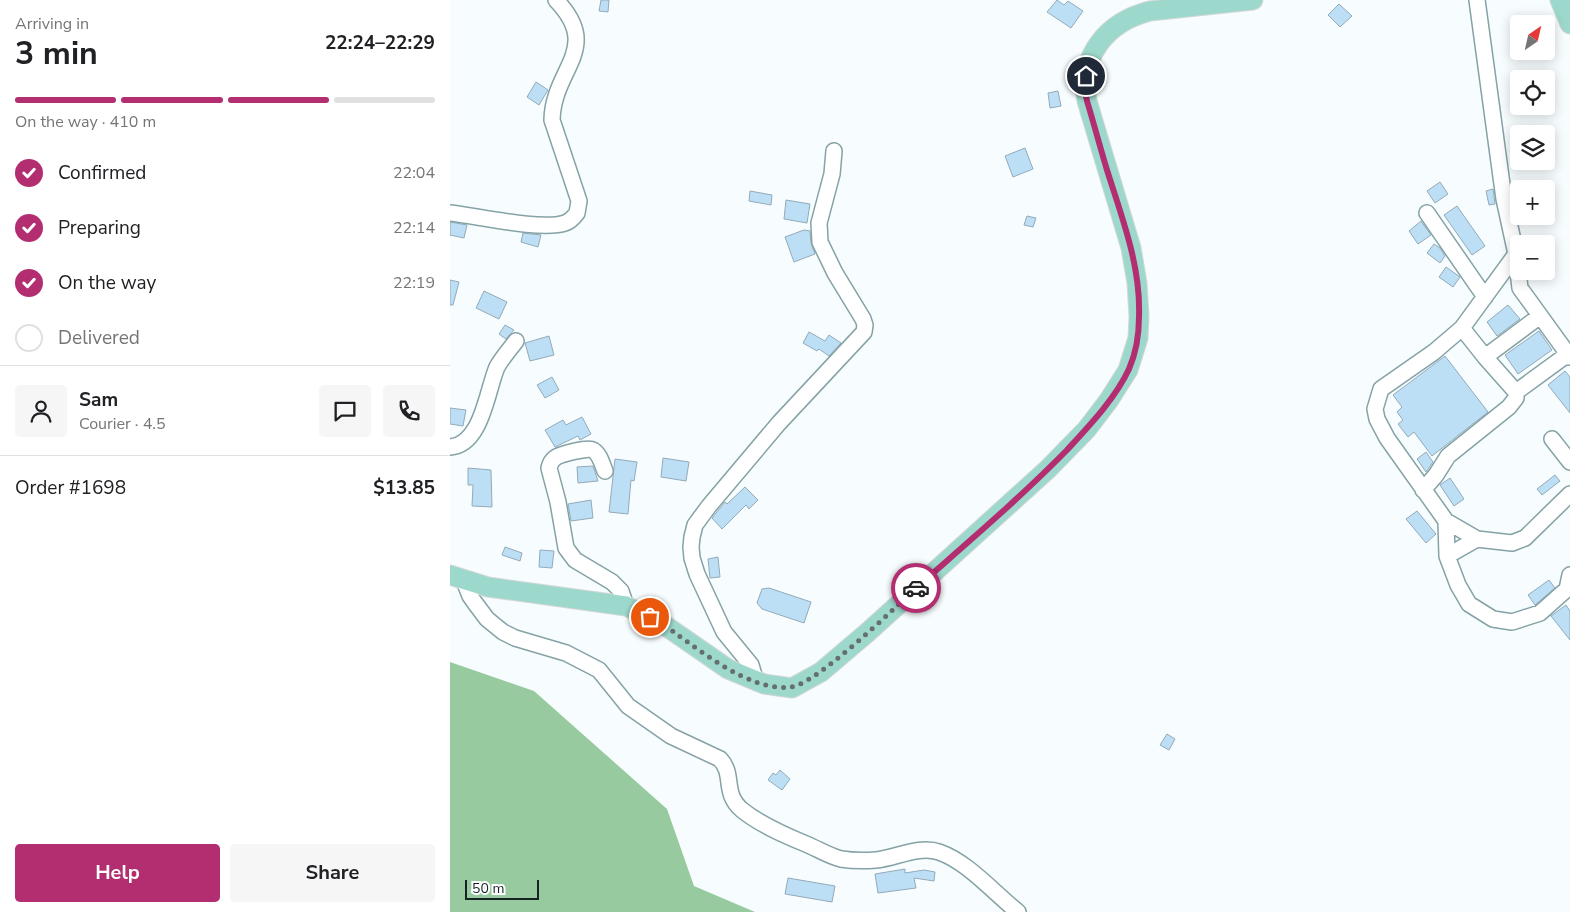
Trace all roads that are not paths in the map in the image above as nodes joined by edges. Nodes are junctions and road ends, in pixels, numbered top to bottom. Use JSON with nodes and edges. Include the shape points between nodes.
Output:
{"nodes":[{"id":1,"x":556,"y":0,"type":"edge"},
{"id":2,"x":1253,"y":0,"type":"edge"},
{"id":3,"x":1477,"y":0,"type":"edge"},
{"id":4,"x":1560,"y":0,"type":"edge"},
{"id":5,"x":1570,"y":24,"type":"edge"},
{"id":6,"x":834,"y":151,"type":"dead end"},
{"id":7,"x":450,"y":213,"type":"edge"},
{"id":8,"x":1427,"y":213,"type":"dead end"},
{"id":9,"x":1512,"y":235,"type":"edge"},
{"id":10,"x":1510,"y":262,"type":"edge"},
{"id":11,"x":1519,"y":280,"type":"edge"},
{"id":12,"x":1485,"y":297,"type":"junction"},
{"id":13,"x":1540,"y":316,"type":"junction"},
{"id":14,"x":1462,"y":328,"type":"junction"},
{"id":15,"x":516,"y":341,"type":"dead end"},
{"id":16,"x":1569,"y":356,"type":"edge"},
{"id":17,"x":1484,"y":357,"type":"junction"},
{"id":18,"x":1516,"y":392,"type":"junction"},
{"id":19,"x":1552,"y":438,"type":"dead end"},
{"id":20,"x":450,"y":447,"type":"edge"},
{"id":21,"x":1570,"y":462,"type":"edge"},
{"id":22,"x":606,"y":471,"type":"dead end"},
{"id":23,"x":1424,"y":490,"type":"junction"},
{"id":24,"x":1570,"y":494,"type":"edge"},
{"id":25,"x":1446,"y":521,"type":"junction"},
{"id":26,"x":1477,"y":539,"type":"junction"},
{"id":27,"x":1447,"y":556,"type":"junction"},
{"id":28,"x":457,"y":578,"type":"edge"},
{"id":29,"x":1569,"y":586,"type":"edge"},
{"id":30,"x":626,"y":606,"type":"junction"},
{"id":31,"x":756,"y":682,"type":"junction"},
{"id":32,"x":1018,"y":912,"type":"edge"}],
"edges":[{"from":1,"to":7,"type":"street","via":[[576,30],[577,44],[556,96],[552,120],[579,201],[577,213],[567,222],[538,225]]},
{"from":2,"to":31,"type":"main road","via":[[1140,14],[1112,28],[1090,60],[1084,86],[1131,248],[1139,316],[1138,338],[1131,362],[1109,400],[1087,429],[1016,500],[821,672],[792,688]]},
{"from":3,"to":9,"type":"street"},
{"from":4,"to":5,"type":"main road"},
{"from":6,"to":31,"type":"street","via":[[819,236],[835,273],[863,319],[864,332],[779,423],[709,506],[695,525],[692,537],[692,558],[702,588],[724,632],[751,665]]},
{"from":8,"to":12,"type":"street"},
{"from":10,"to":12,"type":"street"},
{"from":11,"to":13,"type":"street","via":[[1520,288]]},
{"from":12,"to":14,"type":"street"},
{"from":13,"to":16,"type":"street"},
{"from":13,"to":17,"type":"street"},
{"from":14,"to":17,"type":"street"},
{"from":14,"to":23,"type":"street","via":[[1381,389],[1375,408],[1387,438]]},
{"from":15,"to":20,"type":"street","via":[[498,366],[472,434],[463,443]]},
{"from":16,"to":18,"type":"street"},
{"from":17,"to":18,"type":"street"},
{"from":18,"to":23,"type":"street","via":[[1516,398],[1509,407],[1448,456]]},
{"from":19,"to":21,"type":"street"},
{"from":22,"to":30,"type":"street","via":[[598,454],[588,448],[555,457],[549,468],[566,548],[575,560],[612,582]]},
{"from":23,"to":25,"type":"street"},
{"from":24,"to":26,"type":"street","via":[[1525,538],[1512,543]]},
{"from":25,"to":26,"type":"street"},
{"from":25,"to":27,"type":"street"},
{"from":26,"to":27,"type":"street"},
{"from":27,"to":29,"type":"street","via":[[1458,585],[1470,604],[1494,619],[1512,622],[1540,613]]},
{"from":28,"to":30,"type":"main road","via":[[488,587]]},
{"from":28,"to":32,"type":"street","via":[[480,610],[503,632],[566,654],[599,670],[628,706],[671,736],[720,759],[727,771],[732,798],[751,817],[787,836],[845,859],[878,860],[926,850],[938,851],[970,871]]},
{"from":30,"to":31,"type":"main road","via":[[660,622],[728,669]]}]}
